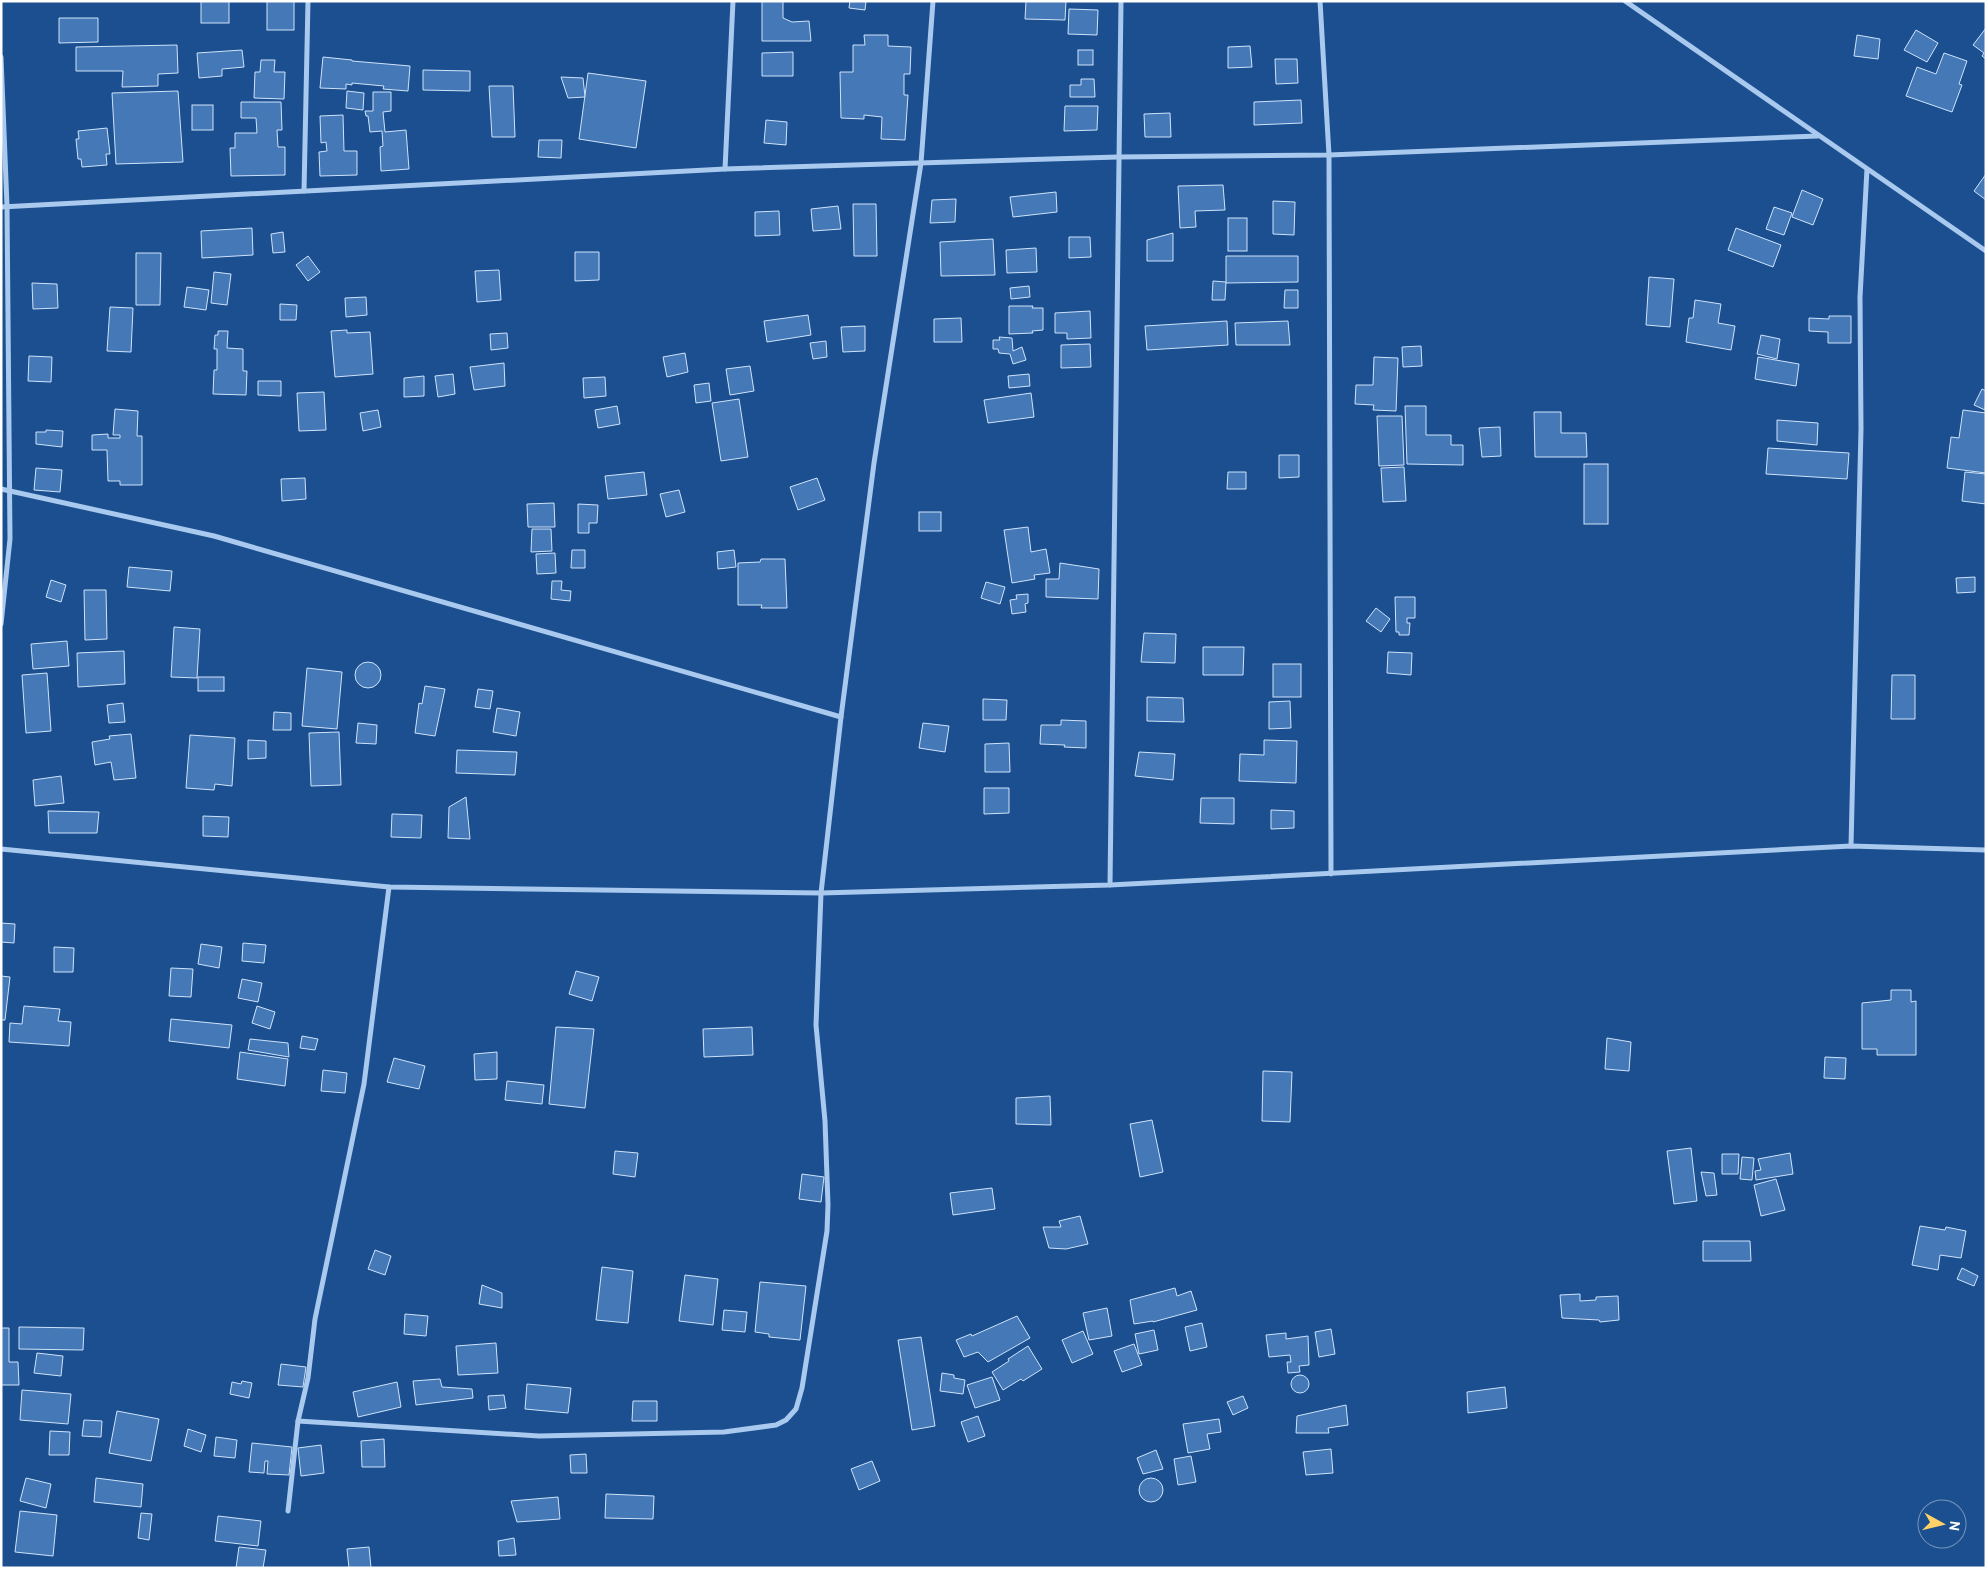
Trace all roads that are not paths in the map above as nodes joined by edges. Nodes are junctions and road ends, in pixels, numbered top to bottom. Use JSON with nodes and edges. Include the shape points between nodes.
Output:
{"nodes":[{"id":1,"x":308,"y":1,"type":"edge"},
{"id":2,"x":733,"y":1,"type":"edge"},
{"id":3,"x":933,"y":1,"type":"edge"},
{"id":4,"x":1121,"y":1,"type":"edge"},
{"id":5,"x":1320,"y":1,"type":"edge"},
{"id":6,"x":1625,"y":1,"type":"edge"},
{"id":7,"x":1,"y":56,"type":"edge"},
{"id":8,"x":1818,"y":136,"type":"junction"},
{"id":9,"x":1329,"y":155,"type":"junction"},
{"id":10,"x":1118,"y":157,"type":"junction"},
{"id":11,"x":921,"y":163,"type":"junction"},
{"id":12,"x":725,"y":169,"type":"junction"},
{"id":13,"x":1867,"y":169,"type":"junction"},
{"id":14,"x":304,"y":191,"type":"junction"},
{"id":15,"x":4,"y":206,"type":"edge"},
{"id":16,"x":1986,"y":251,"type":"edge"},
{"id":17,"x":1,"y":489,"type":"edge"},
{"id":18,"x":10,"y":491,"type":"junction"},
{"id":19,"x":1,"y":624,"type":"edge"},
{"id":20,"x":841,"y":717,"type":"junction"},
{"id":21,"x":1851,"y":846,"type":"junction"},
{"id":22,"x":1,"y":850,"type":"edge"},
{"id":23,"x":1986,"y":850,"type":"edge"},
{"id":24,"x":1331,"y":874,"type":"junction"},
{"id":25,"x":1110,"y":885,"type":"junction"},
{"id":26,"x":389,"y":887,"type":"junction"},
{"id":27,"x":821,"y":893,"type":"junction"},
{"id":28,"x":298,"y":1421,"type":"junction"},
{"id":29,"x":288,"y":1511,"type":"dead end"}],
"edges":[{"from":1,"to":14,"type":"street"},
{"from":2,"to":12,"type":"street"},
{"from":3,"to":11,"type":"street"},
{"from":4,"to":10,"type":"street"},
{"from":5,"to":9,"type":"street"},
{"from":6,"to":8,"type":"street"},
{"from":7,"to":15,"type":"street"},
{"from":8,"to":9,"type":"street"},
{"from":8,"to":13,"type":"street"},
{"from":9,"to":10,"type":"street"},
{"from":9,"to":24,"type":"street"},
{"from":10,"to":11,"type":"street"},
{"from":10,"to":25,"type":"street"},
{"from":11,"to":12,"type":"street"},
{"from":11,"to":20,"type":"street","via":[[874,463]]},
{"from":12,"to":14,"type":"street"},
{"from":13,"to":16,"type":"street"},
{"from":13,"to":21,"type":"street","via":[[1860,297],[1861,429]]},
{"from":14,"to":15,"type":"street"},
{"from":15,"to":18,"type":"street"},
{"from":17,"to":18,"type":"street"},
{"from":18,"to":19,"type":"street","via":[[10,539]]},
{"from":18,"to":20,"type":"street","via":[[214,536]]},
{"from":20,"to":27,"type":"street"},
{"from":21,"to":23,"type":"street"},
{"from":21,"to":24,"type":"street"},
{"from":22,"to":26,"type":"street"},
{"from":24,"to":25,"type":"street"},
{"from":25,"to":27,"type":"street"},
{"from":26,"to":27,"type":"street"},
{"from":26,"to":28,"type":"street","via":[[364,1084],[315,1319],[308,1378]]},
{"from":27,"to":28,"type":"street","via":[[816,1025],[825,1121],[827,1222],[802,1388],[796,1409],[786,1420],[776,1425],[724,1432],[539,1436]]},
{"from":28,"to":29,"type":"street"}]}
